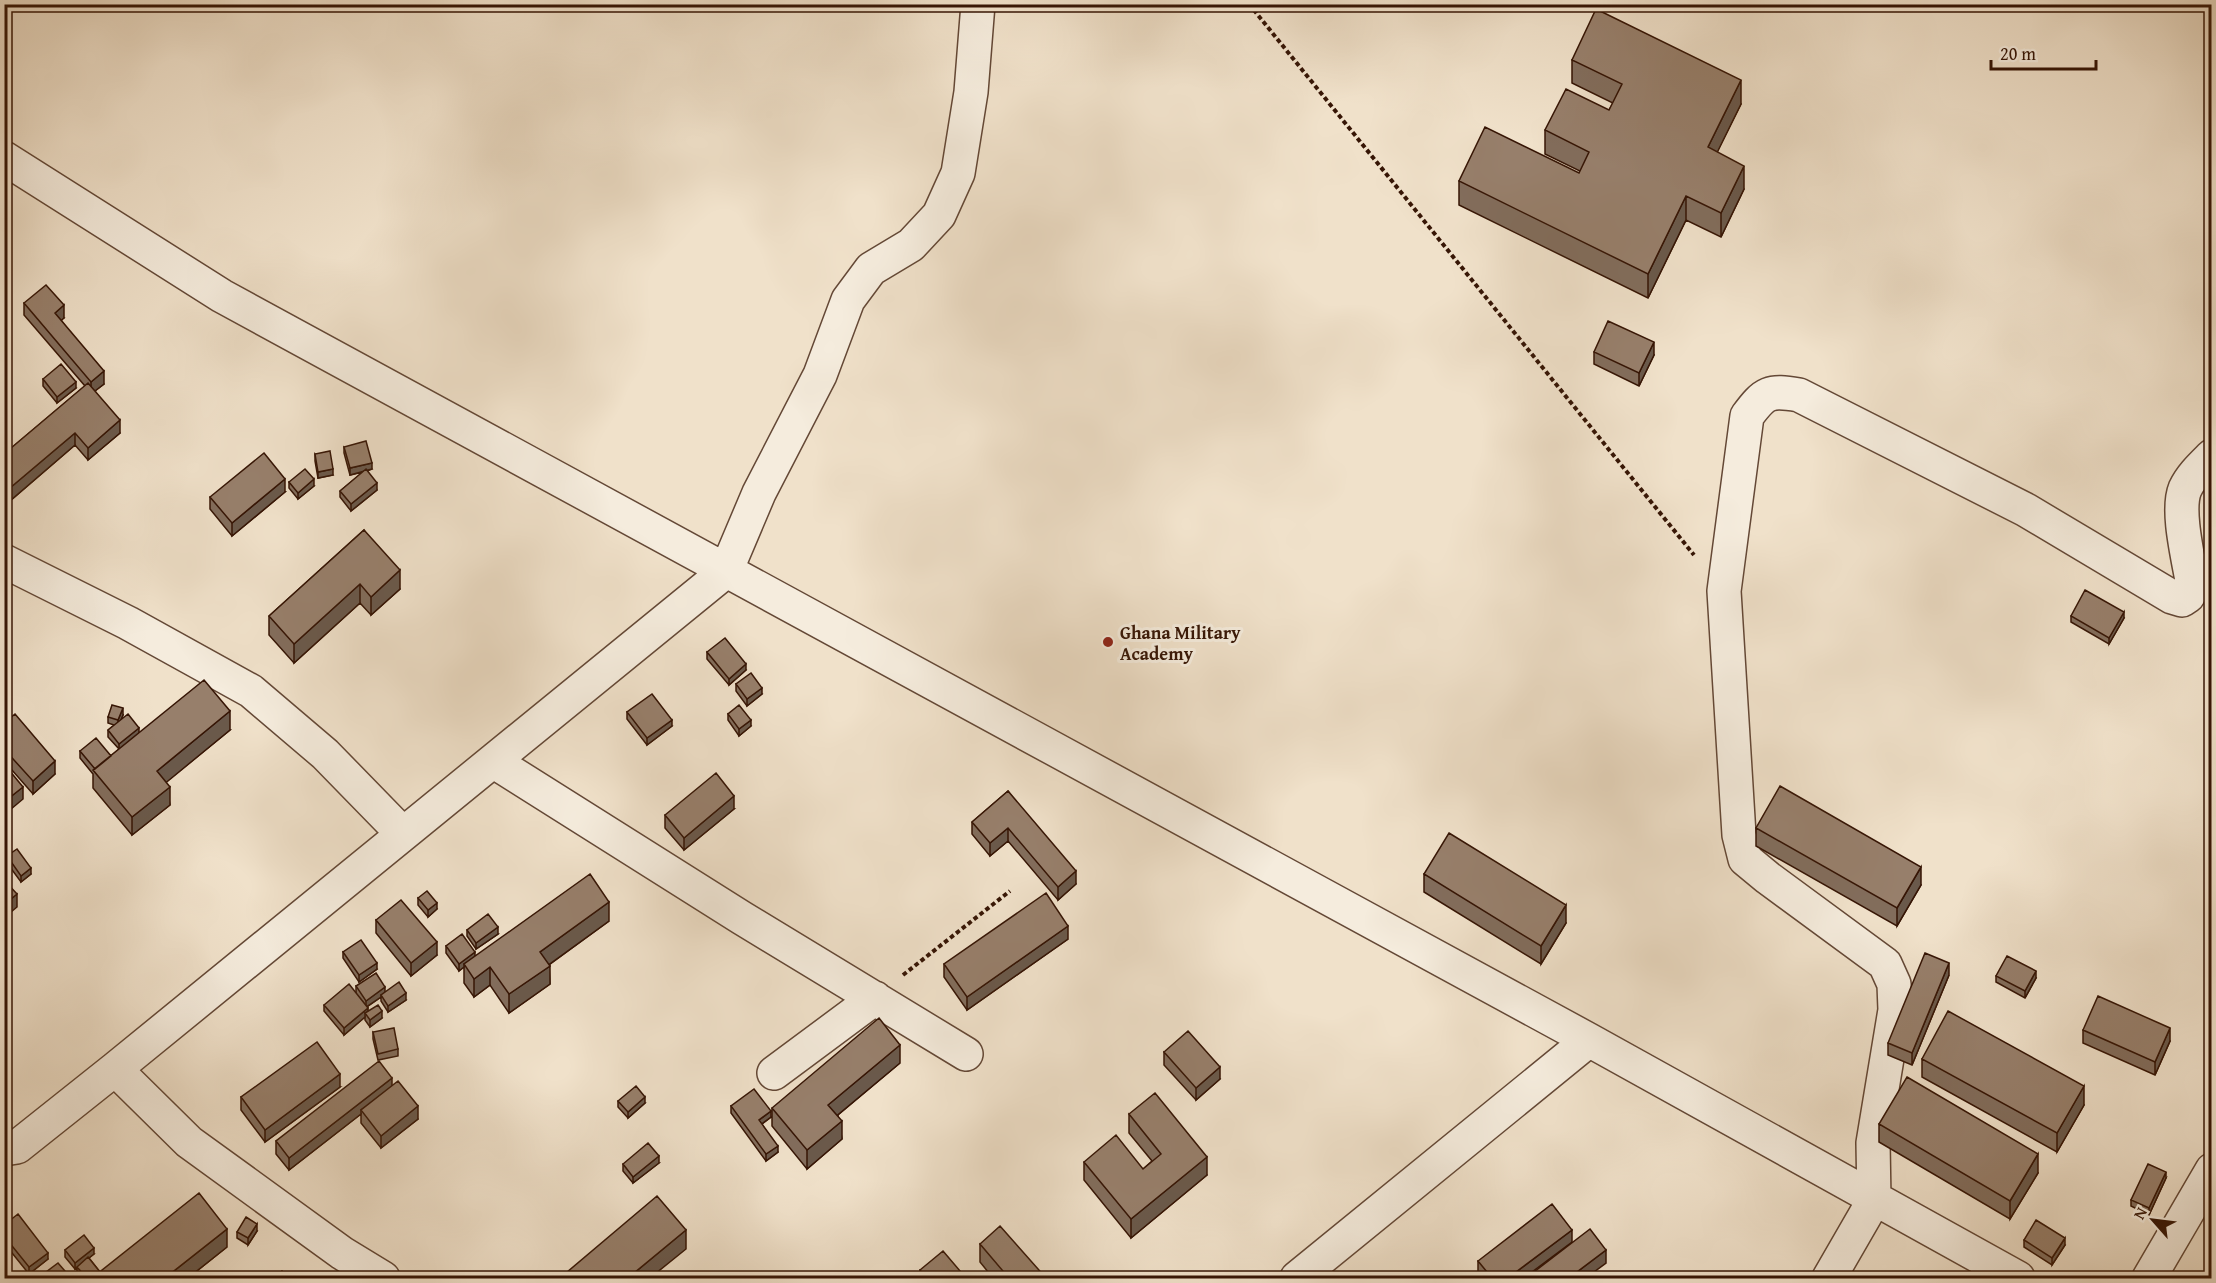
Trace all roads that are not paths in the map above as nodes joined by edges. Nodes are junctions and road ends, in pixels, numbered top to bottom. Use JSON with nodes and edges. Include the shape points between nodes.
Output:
{"nodes":[{"id":1,"x":978,"y":4,"type":"edge"},
{"id":2,"x":4,"y":158,"type":"edge"},
{"id":3,"x":2211,"y":456,"type":"edge"},
{"id":4,"x":4,"y":561,"type":"edge"},
{"id":5,"x":726,"y":571,"type":"junction"},
{"id":6,"x":493,"y":761,"type":"junction"},
{"id":7,"x":403,"y":834,"type":"junction"},
{"id":8,"x":874,"y":998,"type":"junction"},
{"id":9,"x":1589,"y":1040,"type":"junction"},
{"id":10,"x":966,"y":1054,"type":"dead end"},
{"id":11,"x":115,"y":1069,"type":"junction"},
{"id":12,"x":774,"y":1074,"type":"dead end"},
{"id":13,"x":4,"y":1149,"type":"edge"},
{"id":14,"x":2210,"y":1174,"type":"edge"},
{"id":15,"x":1874,"y":1200,"type":"junction"},
{"id":16,"x":383,"y":1278,"type":"edge"},
{"id":17,"x":1297,"y":1278,"type":"edge"},
{"id":18,"x":1829,"y":1278,"type":"edge"},
{"id":19,"x":2018,"y":1278,"type":"edge"},
{"id":20,"x":2149,"y":1278,"type":"edge"}],
"edges":[{"from":1,"to":5,"type":"street","via":[[971,92],[958,173],[939,215],[911,245],[871,269],[848,300],[820,375],[759,493]]},
{"from":2,"to":5,"type":"street","via":[[222,296]]},
{"from":3,"to":15,"type":"street","via":[[2195,473],[2181,507],[2193,586],[2182,600],[2026,510],[1799,395],[1776,392],[1760,400],[1747,416],[1724,591],[1739,835],[1745,859],[1885,964],[1894,984],[1895,1010],[1873,1143]]},
{"from":4,"to":7,"type":"street","via":[[251,691],[325,754]]},
{"from":5,"to":6,"type":"street"},
{"from":5,"to":9,"type":"street"},
{"from":6,"to":7,"type":"street"},
{"from":6,"to":8,"type":"street"},
{"from":7,"to":11,"type":"street"},
{"from":8,"to":10,"type":"street"},
{"from":8,"to":12,"type":"street"},
{"from":9,"to":15,"type":"street"},
{"from":9,"to":17,"type":"street"},
{"from":11,"to":13,"type":"street","via":[[17,1147]]},
{"from":11,"to":16,"type":"street","via":[[189,1142],[342,1253]]},
{"from":14,"to":20,"type":"street"},
{"from":15,"to":18,"type":"street"},
{"from":15,"to":19,"type":"street"}]}
